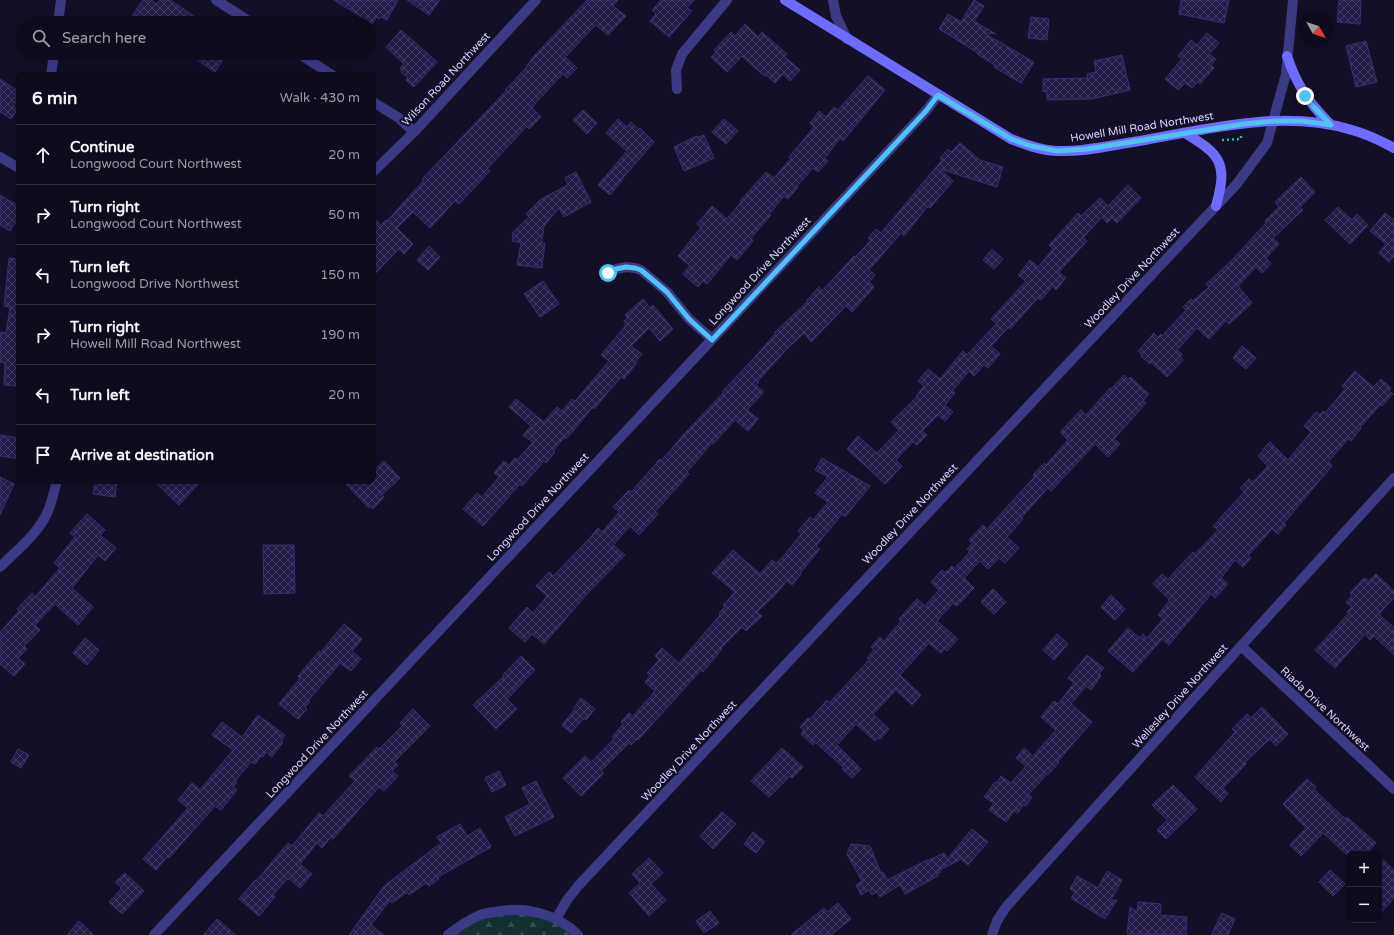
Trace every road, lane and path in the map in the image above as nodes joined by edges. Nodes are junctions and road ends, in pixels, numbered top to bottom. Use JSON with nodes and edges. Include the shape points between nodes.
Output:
{"nodes":[{"id":1,"x":61,"y":0,"type":"edge"},
{"id":2,"x":216,"y":0,"type":"edge"},
{"id":3,"x":536,"y":0,"type":"edge"},
{"id":4,"x":727,"y":0,"type":"edge"},
{"id":5,"x":785,"y":0,"type":"edge"},
{"id":6,"x":833,"y":0,"type":"edge"},
{"id":7,"x":1293,"y":0,"type":"edge"},
{"id":8,"x":59,"y":16,"type":"edge"},
{"id":9,"x":241,"y":16,"type":"edge"},
{"id":10,"x":847,"y":39,"type":"junction"},
{"id":11,"x":1287,"y":56,"type":"junction"},
{"id":12,"x":53,"y":60,"type":"edge"},
{"id":13,"x":309,"y":60,"type":"edge"},
{"id":14,"x":51,"y":72,"type":"edge"},
{"id":15,"x":327,"y":72,"type":"edge"},
{"id":16,"x":677,"y":89,"type":"dead end"},
{"id":17,"x":938,"y":95,"type":"junction"},
{"id":18,"x":376,"y":104,"type":"edge"},
{"id":19,"x":1274,"y":121,"type":"junction"},
{"id":20,"x":1331,"y":125,"type":"junction"},
{"id":21,"x":414,"y":132,"type":"junction"},
{"id":22,"x":1186,"y":133,"type":"junction"},
{"id":23,"x":1242,"y":136,"type":"dead end"},
{"id":24,"x":1219,"y":140,"type":"dead end"},
{"id":25,"x":1394,"y":148,"type":"edge"},
{"id":26,"x":0,"y":157,"type":"edge"},
{"id":27,"x":16,"y":166,"type":"edge"},
{"id":28,"x":376,"y":169,"type":"edge"},
{"id":29,"x":1216,"y":206,"type":"junction"},
{"id":30,"x":608,"y":273,"type":"dead end"},
{"id":31,"x":712,"y":340,"type":"junction"},
{"id":32,"x":1394,"y":478,"type":"edge"},
{"id":33,"x":56,"y":484,"type":"edge"},
{"id":34,"x":0,"y":567,"type":"edge"},
{"id":35,"x":1241,"y":646,"type":"junction"},
{"id":36,"x":1394,"y":789,"type":"edge"},
{"id":37,"x":556,"y":919,"type":"junction"},
{"id":38,"x":154,"y":935,"type":"edge"},
{"id":39,"x":448,"y":935,"type":"edge"},
{"id":40,"x":578,"y":935,"type":"edge"},
{"id":41,"x":992,"y":935,"type":"edge"}],
"edges":[{"from":1,"to":8,"type":"street"},
{"from":2,"to":9,"type":"street"},
{"from":3,"to":21,"type":"street","name":"Wilson Road Northwest"},
{"from":4,"to":16,"type":"street","via":[[682,54],[676,70]]},
{"from":5,"to":10,"type":"main road","name":"Howell Mill Road Northwest"},
{"from":6,"to":10,"type":"street","via":[[836,16]]},
{"from":7,"to":11,"type":"street","name":"Woodley Drive Northwest"},
{"from":10,"to":17,"type":"main road","name":"Howell Mill Road Northwest"},
{"from":11,"to":19,"type":"street","name":"Woodley Drive Northwest","via":[[1286,74]]},
{"from":11,"to":20,"type":"main road","via":[[1305,96]]},
{"from":12,"to":14,"type":"street"},
{"from":13,"to":15,"type":"street"},
{"from":17,"to":22,"type":"main road","name":"Howell Mill Road Northwest","via":[[1011,139],[1057,151],[1087,149]]},
{"from":17,"to":31,"type":"street","name":"Longwood Drive Northwest","via":[[926,111]]},
{"from":18,"to":21,"type":"street","via":[[399,118]]},
{"from":19,"to":20,"type":"main road","name":"Howell Mill Road Northwest"},
{"from":19,"to":22,"type":"main road","name":"Howell Mill Road Northwest"},
{"from":19,"to":29,"type":"street","name":"Woodley Drive Northwest","via":[[1267,143]]},
{"from":20,"to":25,"type":"main road","name":"Howell Mill Road Northwest","via":[[1353,130]]},
{"from":21,"to":28,"type":"street","name":"Wilson Road Northwest"},
{"from":22,"to":29,"type":"main road","via":[[1212,150],[1219,163],[1222,173]]},
{"from":23,"to":24,"type":"path","via":[[1241,139]]},
{"from":26,"to":27,"type":"street"},
{"from":29,"to":37,"type":"street","name":"Woodley Drive Northwest","via":[[578,886]]},
{"from":30,"to":31,"type":"street","via":[[626,267],[641,270],[667,292],[689,319]]},
{"from":31,"to":38,"type":"street","name":"Longwood Drive Northwest"},
{"from":32,"to":35,"type":"street","name":"Wellesley Drive Northwest"},
{"from":33,"to":34,"type":"street","via":[[48,511],[41,523]]},
{"from":35,"to":36,"type":"street","name":"Riada Drive Northwest"},
{"from":35,"to":41,"type":"street","name":"Wellesley Drive Northwest","via":[[1006,907]]},
{"from":37,"to":39,"type":"street","via":[[533,911],[508,909],[481,915]]},
{"from":37,"to":40,"type":"street"}]}
